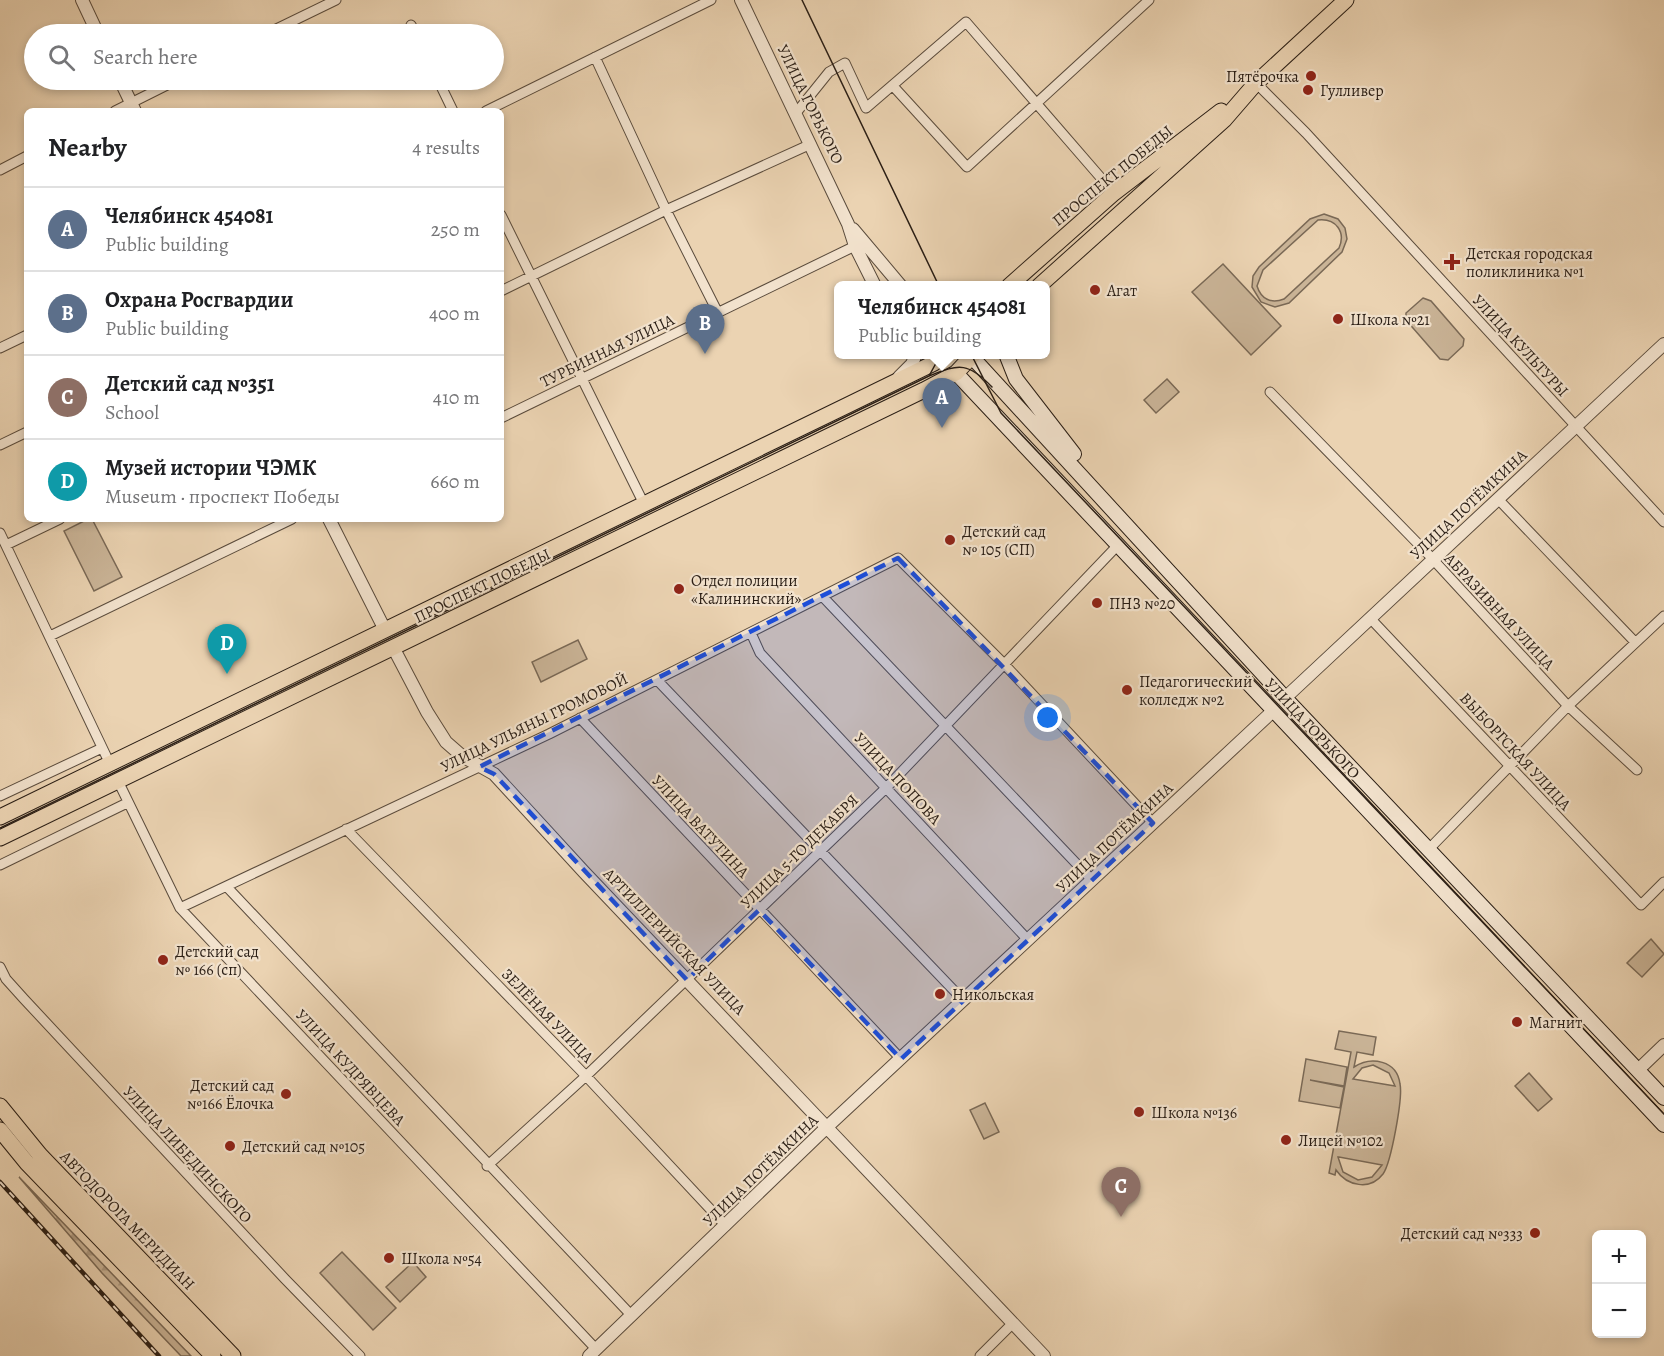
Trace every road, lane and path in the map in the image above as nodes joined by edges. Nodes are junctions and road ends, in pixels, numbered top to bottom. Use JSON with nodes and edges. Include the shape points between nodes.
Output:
{"nodes":[{"id":1,"x":82,"y":0,"type":"edge"},
{"id":2,"x":336,"y":0,"type":"edge"},
{"id":3,"x":711,"y":0,"type":"edge"},
{"id":4,"x":741,"y":0,"type":"edge"},
{"id":5,"x":1149,"y":0,"type":"edge"},
{"id":6,"x":1346,"y":0,"type":"edge"},
{"id":7,"x":93,"y":24,"type":"edge"},
{"id":8,"x":287,"y":24,"type":"edge"},
{"id":9,"x":595,"y":57,"type":"junction"},
{"id":10,"x":1256,"y":83,"type":"junction"},
{"id":11,"x":893,"y":86,"type":"junction"},
{"id":12,"x":125,"y":90,"type":"edge"},
{"id":13,"x":161,"y":90,"type":"edge"},
{"id":14,"x":443,"y":90,"type":"edge"},
{"id":15,"x":1242,"y":98,"type":"junction"},
{"id":16,"x":1035,"y":105,"type":"junction"},
{"id":17,"x":133,"y":107,"type":"edge"},
{"id":18,"x":452,"y":108,"type":"edge"},
{"id":19,"x":492,"y":108,"type":"edge"},
{"id":20,"x":796,"y":113,"type":"junction"},
{"id":21,"x":811,"y":144,"type":"junction"},
{"id":22,"x":24,"y":158,"type":"edge"},
{"id":23,"x":0,"y":170,"type":"edge"},
{"id":24,"x":1114,"y":193,"type":"junction"},
{"id":25,"x":666,"y":210,"type":"junction"},
{"id":26,"x":504,"y":221,"type":"edge"},
{"id":27,"x":849,"y":224,"type":"junction"},
{"id":28,"x":855,"y":246,"type":"junction"},
{"id":29,"x":530,"y":277,"type":"junction"},
{"id":30,"x":872,"y":281,"type":"edge"},
{"id":31,"x":898,"y":281,"type":"edge"},
{"id":32,"x":1014,"y":281,"type":"edge"},
{"id":33,"x":1043,"y":281,"type":"edge"},
{"id":34,"x":504,"y":290,"type":"edge"},
{"id":35,"x":718,"y":313,"type":"junction"},
{"id":36,"x":24,"y":336,"type":"edge"},
{"id":37,"x":1664,"y":344,"type":"edge"},
{"id":38,"x":0,"y":348,"type":"edge"},
{"id":39,"x":914,"y":359,"type":"edge"},
{"id":40,"x":936,"y":359,"type":"edge"},
{"id":41,"x":944,"y":359,"type":"edge"},
{"id":42,"x":968,"y":359,"type":"edge"},
{"id":43,"x":976,"y":359,"type":"edge"},
{"id":44,"x":1008,"y":359,"type":"edge"},
{"id":45,"x":956,"y":373,"type":"junction"},
{"id":46,"x":582,"y":379,"type":"junction"},
{"id":47,"x":894,"y":383,"type":"junction"},
{"id":48,"x":1270,"y":392,"type":"dead end"},
{"id":49,"x":504,"y":417,"type":"edge"},
{"id":50,"x":1576,"y":426,"type":"junction"},
{"id":51,"x":24,"y":433,"type":"edge"},
{"id":52,"x":0,"y":445,"type":"edge"},
{"id":53,"x":1099,"y":494,"type":"junction"},
{"id":54,"x":1498,"y":499,"type":"junction"},
{"id":55,"x":644,"y":504,"type":"junction"},
{"id":56,"x":50,"y":522,"type":"edge"},
{"id":57,"x":286,"y":522,"type":"edge"},
{"id":58,"x":331,"y":522,"type":"edge"},
{"id":59,"x":1664,"y":522,"type":"edge"},
{"id":60,"x":2,"y":537,"type":"edge"},
{"id":61,"x":1118,"y":545,"type":"junction"},
{"id":62,"x":1432,"y":561,"type":"junction"},
{"id":63,"x":1185,"y":588,"type":"junction"},
{"id":64,"x":823,"y":597,"type":"junction"},
{"id":65,"x":1170,"y":601,"type":"junction"},
{"id":66,"x":1664,"y":616,"type":"edge"},
{"id":67,"x":1370,"y":618,"type":"junction"},
{"id":68,"x":385,"y":630,"type":"junction"},
{"id":69,"x":750,"y":633,"type":"junction"},
{"id":70,"x":50,"y":636,"type":"junction"},
{"id":71,"x":1635,"y":642,"type":"junction"},
{"id":72,"x":394,"y":649,"type":"junction"},
{"id":73,"x":1004,"y":664,"type":"junction"},
{"id":74,"x":657,"y":680,"type":"junction"},
{"id":75,"x":1285,"y":698,"type":"junction"},
{"id":76,"x":1568,"y":706,"type":"junction"},
{"id":77,"x":1273,"y":711,"type":"junction"},
{"id":78,"x":580,"y":718,"type":"junction"},
{"id":79,"x":947,"y":725,"type":"junction"},
{"id":80,"x":102,"y":748,"type":"junction"},
{"id":81,"x":110,"y":764,"type":"junction"},
{"id":82,"x":1510,"y":766,"type":"junction"},
{"id":83,"x":479,"y":767,"type":"junction"},
{"id":84,"x":1637,"y":770,"type":"dead end"},
{"id":85,"x":118,"y":781,"type":"junction"},
{"id":86,"x":886,"y":787,"type":"junction"},
{"id":87,"x":0,"y":796,"type":"edge"},
{"id":88,"x":127,"y":803,"type":"junction"},
{"id":89,"x":0,"y":817,"type":"edge"},
{"id":90,"x":1153,"y":823,"type":"junction"},
{"id":91,"x":346,"y":829,"type":"junction"},
{"id":92,"x":0,"y":838,"type":"edge"},
{"id":93,"x":1429,"y":849,"type":"junction"},
{"id":94,"x":822,"y":851,"type":"junction"},
{"id":95,"x":0,"y":865,"type":"edge"},
{"id":96,"x":1092,"y":879,"type":"junction"},
{"id":97,"x":1664,"y":882,"type":"edge"},
{"id":98,"x":227,"y":887,"type":"junction"},
{"id":99,"x":180,"y":908,"type":"junction"},
{"id":100,"x":759,"y":910,"type":"junction"},
{"id":101,"x":1028,"y":940,"type":"junction"},
{"id":102,"x":0,"y":968,"type":"edge"},
{"id":103,"x":687,"y":980,"type":"junction"},
{"id":104,"x":963,"y":1000,"type":"junction"},
{"id":105,"x":1664,"y":1045,"type":"edge"},
{"id":106,"x":901,"y":1059,"type":"junction"},
{"id":107,"x":1638,"y":1070,"type":"junction"},
{"id":108,"x":586,"y":1076,"type":"junction"},
{"id":109,"x":1624,"y":1083,"type":"junction"},
{"id":110,"x":1664,"y":1098,"type":"edge"},
{"id":111,"x":0,"y":1106,"type":"edge"},
{"id":112,"x":1664,"y":1125,"type":"edge"},
{"id":113,"x":827,"y":1127,"type":"junction"},
{"id":114,"x":0,"y":1130,"type":"edge"},
{"id":115,"x":0,"y":1144,"type":"edge"},
{"id":116,"x":27,"y":1163,"type":"junction"},
{"id":117,"x":487,"y":1166,"type":"junction"},
{"id":118,"x":726,"y":1226,"type":"junction"},
{"id":119,"x":632,"y":1316,"type":"junction"},
{"id":120,"x":1013,"y":1323,"type":"junction"},
{"id":121,"x":593,"y":1353,"type":"edge"},
{"id":122,"x":213,"y":1356,"type":"edge"},
{"id":123,"x":233,"y":1356,"type":"edge"},
{"id":124,"x":360,"y":1356,"type":"edge"},
{"id":125,"x":980,"y":1356,"type":"edge"},
{"id":126,"x":1044,"y":1356,"type":"edge"}],
"edges":[{"from":1,"to":7,"type":"street"},
{"from":2,"to":8,"type":"street"},
{"from":3,"to":9,"type":"street"},
{"from":4,"to":20,"type":"street","name":"УЛИЦА ГОРЬКОГО"},
{"from":5,"to":16,"type":"street"},
{"from":6,"to":10,"type":"main road","name":"ПРОСПЕКТ ПОБЕДЫ"},
{"from":9,"to":19,"type":"street"},
{"from":9,"to":25,"type":"street"},
{"from":10,"to":15,"type":"main road","name":"ПРОСПЕКТ ПОБЕДЫ"},
{"from":10,"to":50,"type":"street","name":"УЛИЦА КУЛЬТУРЫ"},
{"from":11,"to":16,"type":"street","via":[[967,167]]},
{"from":11,"to":16,"type":"street","via":[[966,22]]},
{"from":11,"to":20,"type":"street","via":[[866,108],[845,63],[829,72]]},
{"from":12,"to":17,"type":"street"},
{"from":13,"to":17,"type":"street"},
{"from":14,"to":18,"type":"street"},
{"from":15,"to":24,"type":"main road","name":"ПРОСПЕКТ ПОБЕДЫ","via":[[1218,112]]},
{"from":15,"to":33,"type":"main road","name":"ПРОСПЕКТ ПОБЕДЫ","via":[[1224,120]]},
{"from":16,"to":24,"type":"street"},
{"from":20,"to":21,"type":"street","name":"УЛИЦА ГОРЬКОГО"},
{"from":21,"to":25,"type":"street"},
{"from":21,"to":27,"type":"street","name":"УЛИЦА ГОРЬКОГО"},
{"from":22,"to":23,"type":"street"},
{"from":24,"to":32,"type":"main road","name":"ПРОСПЕКТ ПОБЕДЫ"},
{"from":25,"to":29,"type":"street"},
{"from":25,"to":35,"type":"street"},
{"from":26,"to":29,"type":"street"},
{"from":27,"to":28,"type":"street","name":"УЛИЦА ГОРЬКОГО"},
{"from":27,"to":31,"type":"street","name":"УЛИЦА ГОРЬКОГО"},
{"from":28,"to":30,"type":"street","name":"УЛИЦА ГОРЬКОГО"},
{"from":28,"to":35,"type":"street","name":"ТУРБИННАЯ УЛИЦА"},
{"from":29,"to":34,"type":"street"},
{"from":29,"to":46,"type":"street"},
{"from":35,"to":46,"type":"street","name":"ТУРБИННАЯ УЛИЦА"},
{"from":36,"to":38,"type":"street"},
{"from":37,"to":50,"type":"street","name":"УЛИЦА ПОТЁМКИНА"},
{"from":39,"to":47,"type":"street"},
{"from":40,"to":47,"type":"main road","name":"ПРОСПЕКТ ПОБЕДЫ"},
{"from":41,"to":45,"type":"main road","name":"УЛИЦА ГОРЬКОГО"},
{"from":42,"to":45,"type":"main road","name":"ПРОСПЕКТ ПОБЕДЫ"},
{"from":43,"to":53,"type":"main road","name":"УЛИЦА ГОРЬКОГО"},
{"from":44,"to":53,"type":"main road","via":[[1016,379],[1087,471]]},
{"from":45,"to":61,"type":"main road","name":"УЛИЦА ГОРЬКОГО"},
{"from":45,"to":72,"type":"main road","name":"ПРОСПЕКТ ПОБЕДЫ"},
{"from":46,"to":49,"type":"street","name":"ТУРБИННАЯ УЛИЦА"},
{"from":46,"to":55,"type":"street"},
{"from":47,"to":55,"type":"main road","name":"ПРОСПЕКТ ПОБЕДЫ"},
{"from":48,"to":62,"type":"street","name":"АБРАЗИВНАЯ УЛИЦА"},
{"from":50,"to":54,"type":"street","name":"УЛИЦА ПОТЁМКИНА"},
{"from":50,"to":59,"type":"street","name":"УЛИЦА КУЛЬТУРЫ"},
{"from":51,"to":52,"type":"street"},
{"from":53,"to":63,"type":"main road","name":"УЛИЦА ГОРЬКОГО"},
{"from":54,"to":62,"type":"street","name":"УЛИЦА ПОТЁМКИНА"},
{"from":54,"to":71,"type":"street"},
{"from":55,"to":68,"type":"main road","name":"ПРОСПЕКТ ПОБЕДЫ"},
{"from":56,"to":60,"type":"street"},
{"from":57,"to":70,"type":"street"},
{"from":58,"to":68,"type":"street","name":"АРТИЛЛЕРИЙСКАЯ УЛИЦА"},
{"from":60,"to":70,"type":"street"},
{"from":61,"to":65,"type":"main road","name":"УЛИЦА ГОРЬКОГО"},
{"from":61,"to":73,"type":"street","name":"УЛИЦА 5-ГО ДЕКАБРЯ"},
{"from":62,"to":67,"type":"street","name":"УЛИЦА ПОТЁМКИНА"},
{"from":62,"to":76,"type":"street","name":"АБРАЗИВНАЯ УЛИЦА"},
{"from":63,"to":65,"type":"main road"},
{"from":63,"to":75,"type":"main road","name":"УЛИЦА ГОРЬКОГО"},
{"from":64,"to":69,"type":"street","name":"УЛИЦА УЛЬЯНЫ ГРОМОВОЙ"},
{"from":64,"to":73,"type":"street","name":"УЛИЦА УЛЬЯНЫ ГРОМОВОЙ","via":[[898,558]]},
{"from":64,"to":79,"type":"street"},
{"from":65,"to":77,"type":"main road","name":"УЛИЦА ГОРЬКОГО"},
{"from":66,"to":71,"type":"street"},
{"from":67,"to":75,"type":"street","name":"УЛИЦА ПОТЁМКИНА"},
{"from":67,"to":82,"type":"street","name":"ВЫБОРГСКАЯ УЛИЦА"},
{"from":68,"to":72,"type":"main road","name":"АРТИЛЛЕРИЙСКАЯ УЛИЦА"},
{"from":68,"to":81,"type":"main road","name":"ПРОСПЕКТ ПОБЕДЫ"},
{"from":69,"to":74,"type":"street","name":"УЛИЦА УЛЬЯНЫ ГРОМОВОЙ"},
{"from":69,"to":86,"type":"street","name":"УЛИЦА ПОПОВА","via":[[760,653]]},
{"from":70,"to":80,"type":"street"},
{"from":71,"to":76,"type":"street"},
{"from":72,"to":83,"type":"street","name":"АРТИЛЛЕРИЙСКАЯ УЛИЦА","via":[[438,732]]},
{"from":72,"to":85,"type":"main road","name":"ПРОСПЕКТ ПОБЕДЫ"},
{"from":73,"to":79,"type":"street","name":"УЛИЦА 5-ГО ДЕКАБРЯ"},
{"from":73,"to":90,"type":"street"},
{"from":74,"to":78,"type":"street","name":"УЛИЦА УЛЬЯНЫ ГРОМОВОЙ"},
{"from":74,"to":94,"type":"street"},
{"from":75,"to":77,"type":"main road","name":"УЛИЦА ПОТЁМКИНА"},
{"from":75,"to":93,"type":"main road","name":"УЛИЦА ГОРЬКОГО"},
{"from":76,"to":82,"type":"street"},
{"from":76,"to":84,"type":"street","name":"АБРАЗИВНАЯ УЛИЦА"},
{"from":77,"to":90,"type":"street","name":"УЛИЦА ПОТЁМКИНА"},
{"from":77,"to":109,"type":"main road","name":"УЛИЦА ГОРЬКОГО"},
{"from":78,"to":83,"type":"street","name":"УЛИЦА УЛЬЯНЫ ГРОМОВОЙ"},
{"from":78,"to":100,"type":"street","name":"УЛИЦА ВАТУТИНА"},
{"from":79,"to":86,"type":"street","name":"УЛИЦА 5-ГО ДЕКАБРЯ"},
{"from":79,"to":96,"type":"street"},
{"from":80,"to":81,"type":"street"},
{"from":80,"to":87,"type":"street"},
{"from":81,"to":89,"type":"main road","name":"ПРОСПЕКТ ПОБЕДЫ"},
{"from":82,"to":93,"type":"street"},
{"from":82,"to":97,"type":"street","name":"ВЫБОРГСКАЯ УЛИЦА","via":[[1641,905]]},
{"from":83,"to":91,"type":"street","name":"УЛИЦА УЛЬЯНЫ ГРОМОВОЙ"},
{"from":83,"to":103,"type":"street","name":"АРТИЛЛЕРИЙСКАЯ УЛИЦА","via":[[494,774]]},
{"from":85,"to":88,"type":"street","name":"УЛИЦА КУДРЯВЦЕВА"},
{"from":85,"to":92,"type":"main road","name":"ПРОСПЕКТ ПОБЕДЫ"},
{"from":86,"to":94,"type":"street","name":"УЛИЦА 5-ГО ДЕКАБРЯ"},
{"from":86,"to":101,"type":"street","name":"УЛИЦА ПОПОВА"},
{"from":88,"to":95,"type":"street"},
{"from":88,"to":99,"type":"street","name":"УЛИЦА КУДРЯВЦЕВА"},
{"from":90,"to":96,"type":"street","name":"УЛИЦА ПОТЁМКИНА"},
{"from":91,"to":98,"type":"street","name":"УЛИЦА УЛЬЯНЫ ГРОМОВОЙ"},
{"from":91,"to":108,"type":"street","name":"ЗЕЛЁНАЯ УЛИЦА"},
{"from":93,"to":107,"type":"main road","name":"УЛИЦА ГОРЬКОГО"},
{"from":94,"to":100,"type":"street","name":"УЛИЦА 5-ГО ДЕКАБРЯ"},
{"from":94,"to":104,"type":"street"},
{"from":96,"to":101,"type":"street","name":"УЛИЦА ПОТЁМКИНА"},
{"from":98,"to":99,"type":"street","name":"УЛИЦА УЛЬЯНЫ ГРОМОВОЙ"},
{"from":98,"to":117,"type":"street","name":"УЛИЦА КУДРЯВЦЕВА"},
{"from":99,"to":121,"type":"street","name":"УЛИЦА КУДРЯВЦЕВА"},
{"from":100,"to":103,"type":"street","name":"УЛИЦА 5-ГО ДЕКАБРЯ"},
{"from":100,"to":106,"type":"street","name":"УЛИЦА ВАТУТИНА"},
{"from":101,"to":104,"type":"street","name":"УЛИЦА ПОТЁМКИНА"},
{"from":102,"to":124,"type":"street","name":"УЛИЦА ЛИБЕДИНСКОГО","via":[[24,999]]},
{"from":103,"to":108,"type":"street","name":"УЛИЦА 5-ГО ДЕКАБРЯ"},
{"from":103,"to":113,"type":"street","name":"АРТИЛЛЕРИЙСКАЯ УЛИЦА"},
{"from":104,"to":106,"type":"street","name":"УЛИЦА ПОТЁМКИНА"},
{"from":105,"to":107,"type":"street"},
{"from":106,"to":113,"type":"street","name":"УЛИЦА ПОТЁМКИНА"},
{"from":107,"to":109,"type":"main road"},
{"from":107,"to":110,"type":"main road","name":"УЛИЦА ГОРЬКОГО"},
{"from":108,"to":117,"type":"street","name":"УЛИЦА 5-ГО ДЕКАБРЯ"},
{"from":108,"to":118,"type":"street","name":"ЗЕЛЁНАЯ УЛИЦА"},
{"from":109,"to":112,"type":"main road","name":"УЛИЦА ГОРЬКОГО"},
{"from":111,"to":123,"type":"main road","name":"АВТОДОРОГА МЕРИДИАН","via":[[40,1155]]},
{"from":113,"to":118,"type":"street","name":"УЛИЦА ПОТЁМКИНА"},
{"from":113,"to":120,"type":"street","name":"АРТИЛЛЕРИЙСКАЯ УЛИЦА"},
{"from":114,"to":116,"type":"main road","name":"АВТОДОРОГА МЕРИДИАН"},
{"from":115,"to":116,"type":"main road"},
{"from":116,"to":122,"type":"main road","name":"АВТОДОРОГА МЕРИДИАН"},
{"from":117,"to":119,"type":"street","name":"УЛИЦА КУДРЯВЦЕВА"},
{"from":118,"to":119,"type":"street","name":"УЛИЦА ПОТЁМКИНА"},
{"from":119,"to":121,"type":"street","name":"УЛИЦА ПОТЁМКИНА"},
{"from":120,"to":125,"type":"street"},
{"from":120,"to":126,"type":"street","name":"АРТИЛЛЕРИЙСКАЯ УЛИЦА"}]}
